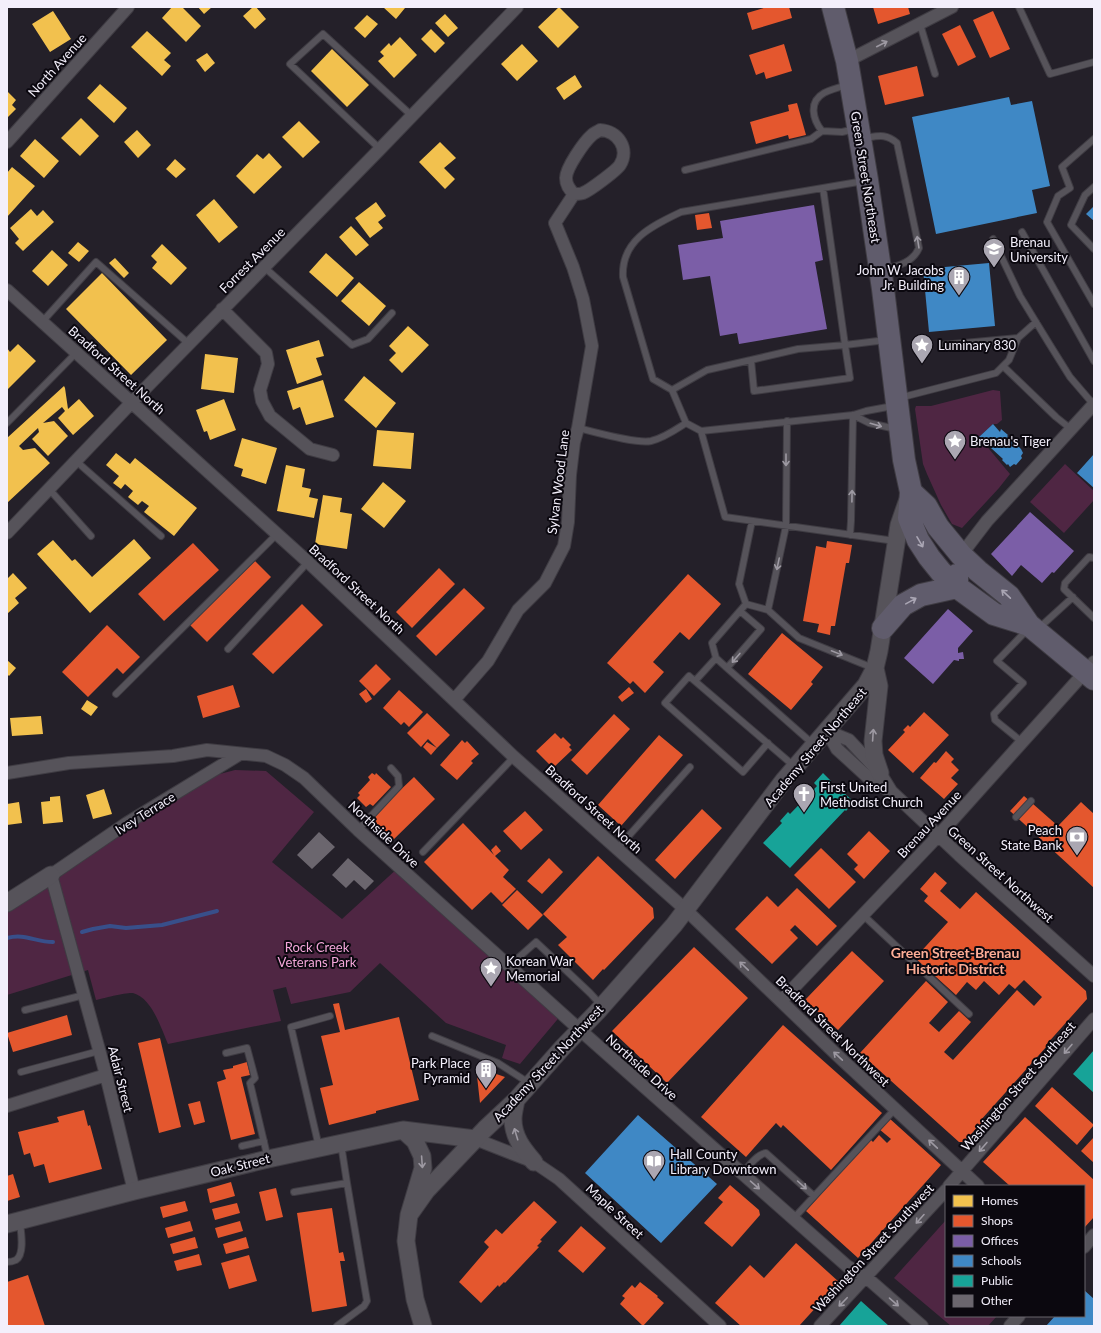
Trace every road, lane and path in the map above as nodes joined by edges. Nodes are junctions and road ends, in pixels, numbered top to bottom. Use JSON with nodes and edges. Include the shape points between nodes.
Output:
{"nodes":[{"id":1,"x":128,"y":7,"type":"edge"},
{"id":2,"x":517,"y":7,"type":"edge"},
{"id":3,"x":833,"y":7,"type":"edge"},
{"id":4,"x":952,"y":7,"type":"edge"},
{"id":5,"x":1019,"y":7,"type":"edge"},
{"id":6,"x":920,"y":24,"type":"junction"},
{"id":7,"x":847,"y":61,"type":"junction"},
{"id":8,"x":1094,"y":62,"type":"edge"},
{"id":9,"x":935,"y":74,"type":"dead end"},
{"id":10,"x":851,"y":84,"type":"junction"},
{"id":11,"x":411,"y":115,"type":"junction"},
{"id":12,"x":822,"y":131,"type":"junction"},
{"id":13,"x":860,"y":133,"type":"junction"},
{"id":14,"x":1094,"y":138,"type":"edge"},
{"id":15,"x":7,"y":142,"type":"edge"},
{"id":16,"x":380,"y":149,"type":"junction"},
{"id":17,"x":685,"y":170,"type":"dead end"},
{"id":18,"x":867,"y":180,"type":"junction"},
{"id":19,"x":1094,"y":187,"type":"edge"},
{"id":20,"x":823,"y":188,"type":"junction"},
{"id":21,"x":574,"y":194,"type":"junction"},
{"id":22,"x":1022,"y":232,"type":"dead end"},
{"id":23,"x":993,"y":239,"type":"dead end"},
{"id":24,"x":1094,"y":249,"type":"edge"},
{"id":25,"x":264,"y":267,"type":"junction"},
{"id":26,"x":880,"y":269,"type":"junction"},
{"id":27,"x":7,"y":290,"type":"edge"},
{"id":28,"x":1094,"y":304,"type":"edge"},
{"id":29,"x":222,"y":310,"type":"junction"},
{"id":30,"x":392,"y":313,"type":"dead end"},
{"id":31,"x":42,"y":322,"type":"junction"},
{"id":32,"x":1036,"y":322,"type":"junction"},
{"id":33,"x":1018,"y":338,"type":"junction"},
{"id":34,"x":889,"y":340,"type":"junction"},
{"id":35,"x":189,"y":344,"type":"junction"},
{"id":36,"x":845,"y":345,"type":"junction"},
{"id":37,"x":942,"y":345,"type":"dead end"},
{"id":38,"x":77,"y":352,"type":"junction"},
{"id":39,"x":751,"y":360,"type":"junction"},
{"id":40,"x":1094,"y":361,"type":"edge"},
{"id":41,"x":1003,"y":366,"type":"junction"},
{"id":42,"x":672,"y":390,"type":"junction"},
{"id":43,"x":132,"y":402,"type":"junction"},
{"id":44,"x":897,"y":402,"type":"junction"},
{"id":45,"x":1094,"y":405,"type":"edge"},
{"id":46,"x":853,"y":415,"type":"junction"},
{"id":47,"x":787,"y":421,"type":"junction"},
{"id":48,"x":7,"y":423,"type":"edge"},
{"id":49,"x":686,"y":423,"type":"junction"},
{"id":50,"x":578,"y":428,"type":"junction"},
{"id":51,"x":1071,"y":429,"type":"junction"},
{"id":52,"x":701,"y":430,"type":"junction"},
{"id":53,"x":900,"y":430,"type":"junction"},
{"id":54,"x":333,"y":455,"type":"dead end"},
{"id":55,"x":76,"y":461,"type":"junction"},
{"id":56,"x":49,"y":489,"type":"junction"},
{"id":57,"x":911,"y":492,"type":"junction"},
{"id":58,"x":752,"y":521,"type":"junction"},
{"id":59,"x":786,"y":526,"type":"junction"},
{"id":60,"x":7,"y":533,"type":"edge"},
{"id":61,"x":277,"y":534,"type":"junction"},
{"id":62,"x":850,"y":535,"type":"junction"},
{"id":63,"x":91,"y":536,"type":"dead end"},
{"id":64,"x":161,"y":536,"type":"dead end"},
{"id":65,"x":897,"y":542,"type":"junction"},
{"id":66,"x":962,"y":555,"type":"junction"},
{"id":67,"x":1094,"y":558,"type":"edge"},
{"id":68,"x":308,"y":562,"type":"junction"},
{"id":69,"x":957,"y":587,"type":"junction"},
{"id":70,"x":1072,"y":597,"type":"junction"},
{"id":71,"x":746,"y":604,"type":"junction"},
{"id":72,"x":768,"y":610,"type":"junction"},
{"id":73,"x":740,"y":611,"type":"junction"},
{"id":74,"x":1094,"y":618,"type":"edge"},
{"id":75,"x":1032,"y":627,"type":"junction"},
{"id":76,"x":883,"y":628,"type":"junction"},
{"id":77,"x":228,"y":649,"type":"dead end"},
{"id":78,"x":716,"y":658,"type":"junction"},
{"id":79,"x":727,"y":668,"type":"junction"},
{"id":80,"x":875,"y":668,"type":"junction"},
{"id":81,"x":1091,"y":671,"type":"edge"},
{"id":82,"x":695,"y":681,"type":"junction"},
{"id":83,"x":116,"y":694,"type":"dead end"},
{"id":84,"x":454,"y":700,"type":"junction"},
{"id":85,"x":827,"y":731,"type":"junction"},
{"id":86,"x":1022,"y":742,"type":"junction"},
{"id":87,"x":768,"y":743,"type":"junction"},
{"id":88,"x":814,"y":746,"type":"junction"},
{"id":89,"x":240,"y":754,"type":"junction"},
{"id":90,"x":514,"y":757,"type":"junction"},
{"id":91,"x":690,"y":767,"type":"dead end"},
{"id":92,"x":795,"y":767,"type":"junction"},
{"id":93,"x":391,"y":768,"type":"dead end"},
{"id":94,"x":7,"y":773,"type":"edge"},
{"id":95,"x":880,"y":773,"type":"junction"},
{"id":96,"x":891,"y":791,"type":"junction"},
{"id":97,"x":1031,"y":801,"type":"dead end"},
{"id":98,"x":1016,"y":817,"type":"dead end"},
{"id":99,"x":358,"y":830,"type":"junction"},
{"id":100,"x":938,"y":836,"type":"junction"},
{"id":101,"x":617,"y":849,"type":"junction"},
{"id":102,"x":423,"y":852,"type":"dead end"},
{"id":103,"x":52,"y":874,"type":"junction"},
{"id":104,"x":7,"y":903,"type":"edge"},
{"id":105,"x":686,"y":910,"type":"junction"},
{"id":106,"x":863,"y":915,"type":"junction"},
{"id":107,"x":509,"y":966,"type":"junction"},
{"id":108,"x":1094,"y":976,"type":"edge"},
{"id":109,"x":84,"y":995,"type":"junction"},
{"id":110,"x":781,"y":1001,"type":"junction"},
{"id":111,"x":602,"y":1006,"type":"junction"},
{"id":112,"x":25,"y":1010,"type":"dead end"},
{"id":113,"x":969,"y":1014,"type":"dead end"},
{"id":114,"x":330,"y":1016,"type":"dead end"},
{"id":115,"x":1094,"y":1019,"type":"edge"},
{"id":116,"x":580,"y":1030,"type":"junction"},
{"id":117,"x":432,"y":1036,"type":"dead end"},
{"id":118,"x":99,"y":1051,"type":"junction"},
{"id":119,"x":226,"y":1053,"type":"dead end"},
{"id":120,"x":21,"y":1072,"type":"dead end"},
{"id":121,"x":106,"y":1075,"type":"junction"},
{"id":122,"x":530,"y":1084,"type":"junction"},
{"id":123,"x":516,"y":1100,"type":"junction"},
{"id":124,"x":7,"y":1106,"type":"edge"},
{"id":125,"x":895,"y":1109,"type":"junction"},
{"id":126,"x":402,"y":1130,"type":"junction"},
{"id":127,"x":475,"y":1139,"type":"junction"},
{"id":128,"x":264,"y":1141,"type":"junction"},
{"id":129,"x":341,"y":1142,"type":"junction"},
{"id":130,"x":242,"y":1146,"type":"dead end"},
{"id":131,"x":319,"y":1147,"type":"junction"},
{"id":132,"x":268,"y":1158,"type":"junction"},
{"id":133,"x":534,"y":1162,"type":"junction"},
{"id":134,"x":962,"y":1171,"type":"junction"},
{"id":135,"x":742,"y":1174,"type":"junction"},
{"id":136,"x":347,"y":1183,"type":"junction"},
{"id":137,"x":950,"y":1185,"type":"edge"},
{"id":138,"x":977,"y":1185,"type":"edge"},
{"id":139,"x":134,"y":1191,"type":"junction"},
{"id":140,"x":945,"y":1191,"type":"edge"},
{"id":141,"x":294,"y":1192,"type":"dead end"},
{"id":142,"x":814,"y":1196,"type":"junction"},
{"id":143,"x":409,"y":1215,"type":"junction"},
{"id":144,"x":793,"y":1219,"type":"junction"},
{"id":145,"x":13,"y":1223,"type":"edge"},
{"id":146,"x":1094,"y":1236,"type":"edge"},
{"id":147,"x":1085,"y":1246,"type":"edge"},
{"id":148,"x":7,"y":1262,"type":"edge"},
{"id":149,"x":866,"y":1277,"type":"junction"},
{"id":150,"x":1018,"y":1317,"type":"edge"},
{"id":151,"x":337,"y":1326,"type":"edge"},
{"id":152,"x":422,"y":1326,"type":"edge"},
{"id":153,"x":720,"y":1326,"type":"edge"},
{"id":154,"x":820,"y":1326,"type":"edge"},
{"id":155,"x":922,"y":1326,"type":"edge"},
{"id":156,"x":1010,"y":1326,"type":"edge"}],
"edges":[{"from":1,"to":15,"type":"street","name":"North Avenue"},
{"from":2,"to":11,"type":"street","name":"Forrest Avenue"},
{"from":3,"to":7,"type":"highway","name":"Green Street Northeast"},
{"from":4,"to":6,"type":"street"},
{"from":5,"to":8,"type":"lane","via":[[1050,74]]},
{"from":7,"to":6,"type":"street","one_way":true},
{"from":6,"to":9,"type":"lane"},
{"from":7,"to":10,"type":"highway","name":"Green Street Northeast"},
{"from":10,"to":12,"type":"lane","via":[[822,94],[814,103],[813,113]]},
{"from":10,"to":13,"type":"highway","name":"Green Street Northeast"},
{"from":11,"to":16,"type":"street","name":"Forrest Avenue"},
{"from":11,"to":16,"type":"lane","via":[[323,34],[290,64]]},
{"from":12,"to":13,"type":"lane"},
{"from":12,"to":17,"type":"lane","via":[[812,139]]},
{"from":13,"to":18,"type":"highway","name":"Green Street Northeast"},
{"from":26,"to":13,"type":"lane","one_way":true,"via":[[906,262],[916,256],[919,248],[897,143],[891,137]]},
{"from":14,"to":28,"type":"lane","via":[[1062,167],[1070,188],[1058,196],[1047,222]]},
{"from":16,"to":25,"type":"street","name":"Forrest Avenue"},
{"from":18,"to":20,"type":"lane"},
{"from":18,"to":26,"type":"highway","name":"Green Street Northeast"},
{"from":19,"to":24,"type":"lane","via":[[1085,195],[1072,225]]},
{"from":20,"to":36,"type":"lane"},
{"from":20,"to":42,"type":"lane","via":[[681,212],[657,224],[636,239],[629,248],[622,267],[623,277],[653,379]]},
{"from":21,"to":21,"type":"street","via":[[582,194],[620,166],[624,158],[624,149],[614,134],[600,130],[592,135],[571,164],[566,178],[568,188]]},
{"from":21,"to":50,"type":"street","name":"Sylvan Wood Lane","via":[[555,223],[581,293],[592,346]]},
{"from":22,"to":40,"type":"lane"},
{"from":23,"to":32,"type":"lane","via":[[1020,296]]},
{"from":25,"to":29,"type":"street","name":"Forrest Avenue"},
{"from":25,"to":30,"type":"lane","via":[[352,345],[368,339]]},
{"from":26,"to":34,"type":"highway","name":"Green Street Northeast"},
{"from":27,"to":31,"type":"street","name":"Bradford Street North"},
{"from":29,"to":35,"type":"street","name":"Forrest Avenue"},
{"from":29,"to":54,"type":"street","via":[[266,352],[268,364],[260,390],[270,416],[310,450]]},
{"from":31,"to":35,"type":"lane","via":[[96,262]]},
{"from":31,"to":38,"type":"street","name":"Bradford Street North"},
{"from":32,"to":33,"type":"lane"},
{"from":32,"to":45,"type":"lane","via":[[1070,377]]},
{"from":33,"to":37,"type":"lane"},
{"from":33,"to":41,"type":"lane","via":[[1009,360]]},
{"from":34,"to":36,"type":"lane"},
{"from":34,"to":44,"type":"highway","name":"Green Street Northeast"},
{"from":35,"to":43,"type":"street","name":"Forrest Avenue"},
{"from":36,"to":39,"type":"lane","via":[[798,349]]},
{"from":36,"to":39,"type":"lane","via":[[850,378],[754,391]]},
{"from":38,"to":43,"type":"street","name":"Bradford Street North"},
{"from":38,"to":48,"type":"lane"},
{"from":39,"to":42,"type":"lane","via":[[707,370]]},
{"from":41,"to":44,"type":"lane","via":[[996,373]]},
{"from":41,"to":51,"type":"lane"},
{"from":42,"to":49,"type":"lane"},
{"from":43,"to":55,"type":"street","name":"Forrest Avenue"},
{"from":43,"to":61,"type":"street","name":"Bradford Street North"},
{"from":44,"to":46,"type":"lane"},
{"from":44,"to":53,"type":"highway","name":"Green Street Northeast"},
{"from":45,"to":51,"type":"street"},
{"from":46,"to":47,"type":"lane"},
{"from":46,"to":53,"type":"lane","one_way":true,"via":[[869,423]]},
{"from":62,"to":46,"type":"lane","one_way":true},
{"from":47,"to":52,"type":"lane"},
{"from":47,"to":59,"type":"lane","one_way":true},
{"from":49,"to":50,"type":"lane","via":[[662,437],[649,441],[637,441]]},
{"from":49,"to":52,"type":"lane"},
{"from":50,"to":84,"type":"street","name":"Sylvan Wood Lane","via":[[570,475],[564,546],[545,583],[518,610],[488,661]]},
{"from":51,"to":66,"type":"street","via":[[987,521]]},
{"from":52,"to":58,"type":"lane","via":[[725,517]]},
{"from":53,"to":57,"type":"highway","name":"Green Street Northeast"},
{"from":55,"to":56,"type":"street","name":"Forrest Avenue"},
{"from":55,"to":64,"type":"lane"},
{"from":56,"to":60,"type":"street","name":"Forrest Avenue"},
{"from":56,"to":63,"type":"lane"},
{"from":57,"to":65,"type":"street","name":"Academy Street Northeast","via":[[899,525]]},
{"from":57,"to":66,"type":"highway","via":[[926,506],[938,527]]},
{"from":57,"to":69,"type":"highway","name":"Green Street Northeast","one_way":true,"via":[[909,518],[918,540],[941,572]]},
{"from":58,"to":59,"type":"lane"},
{"from":58,"to":71,"type":"lane","via":[[739,584]]},
{"from":59,"to":62,"type":"lane"},
{"from":59,"to":72,"type":"lane","one_way":true},
{"from":61,"to":68,"type":"street","name":"Bradford Street North"},
{"from":61,"to":83,"type":"lane"},
{"from":62,"to":65,"type":"lane"},
{"from":65,"to":76,"type":"street","name":"Academy Street Northeast"},
{"from":66,"to":69,"type":"highway","via":[[956,571]]},
{"from":75,"to":66,"type":"highway","one_way":true,"via":[[1009,596]]},
{"from":67,"to":70,"type":"lane","via":[[1089,557],[1065,583],[1064,589]]},
{"from":68,"to":77,"type":"lane"},
{"from":68,"to":84,"type":"street","name":"Bradford Street North"},
{"from":69,"to":75,"type":"highway","name":"Green Street Northeast","via":[[994,614]]},
{"from":76,"to":69,"type":"highway","one_way":true,"via":[[903,605],[921,595]]},
{"from":70,"to":74,"type":"lane"},
{"from":70,"to":75,"type":"lane"},
{"from":71,"to":72,"type":"lane"},
{"from":71,"to":73,"type":"lane"},
{"from":72,"to":80,"type":"lane","one_way":true,"via":[[799,638]]},
{"from":73,"to":78,"type":"lane","via":[[712,643]]},
{"from":73,"to":79,"type":"lane","one_way":true,"via":[[761,629]]},
{"from":75,"to":81,"type":"highway"},
{"from":75,"to":86,"type":"lane","via":[[997,661],[1023,683],[994,717]]},
{"from":76,"to":80,"type":"street","name":"Academy Street Northeast"},
{"from":78,"to":79,"type":"lane"},
{"from":78,"to":82,"type":"lane"},
{"from":79,"to":88,"type":"lane"},
{"from":80,"to":85,"type":"street","name":"Academy Street Northeast","via":[[866,685]]},
{"from":95,"to":80,"type":"street","one_way":true,"via":[[873,741],[879,697]]},
{"from":81,"to":86,"type":"street","name":"Brenau Avenue"},
{"from":82,"to":87,"type":"lane"},
{"from":82,"to":87,"type":"lane","via":[[689,676],[665,703],[743,772]]},
{"from":84,"to":90,"type":"street","name":"Bradford Street North"},
{"from":85,"to":88,"type":"street","name":"Academy Street Northeast"},
{"from":85,"to":95,"type":"street","name":"Green Street Northwest","via":[[849,740]]},
{"from":85,"to":96,"type":"street","name":"Green Street Northwest","via":[[837,749],[872,781]]},
{"from":86,"to":100,"type":"street","name":"Brenau Avenue"},
{"from":87,"to":92,"type":"lane"},
{"from":88,"to":92,"type":"street","name":"Academy Street Northeast"},
{"from":89,"to":94,"type":"street","name":"Northside Drive","via":[[207,750],[173,756],[69,763]]},
{"from":89,"to":99,"type":"street","name":"Northside Drive","via":[[266,756],[304,778]]},
{"from":89,"to":103,"type":"street","name":"Ivey Terrace","via":[[127,823]]},
{"from":90,"to":101,"type":"street","name":"Bradford Street North"},
{"from":90,"to":102,"type":"lane"},
{"from":91,"to":101,"type":"lane"},
{"from":92,"to":105,"type":"street","name":"Academy Street Northeast"},
{"from":93,"to":99,"type":"lane","via":[[398,776],[399,786]]},
{"from":95,"to":96,"type":"street","name":"Green Street Northwest"},
{"from":96,"to":100,"type":"street","name":"Green Street Northwest"},
{"from":97,"to":98,"type":"lane"},
{"from":99,"to":107,"type":"street","name":"Northside Drive"},
{"from":100,"to":106,"type":"street","name":"Brenau Avenue"},
{"from":100,"to":108,"type":"street","name":"Green Street Northwest"},
{"from":101,"to":105,"type":"street","name":"Bradford Street North"},
{"from":103,"to":104,"type":"street","name":"Ivey Terrace"},
{"from":103,"to":109,"type":"street","name":"Adair Street"},
{"from":110,"to":105,"type":"street","name":"Bradford Street Northwest","one_way":true},
{"from":105,"to":111,"type":"street","name":"Academy Street Northwest"},
{"from":106,"to":110,"type":"street","name":"Brenau Avenue"},
{"from":106,"to":113,"type":"lane"},
{"from":107,"to":111,"type":"lane","via":[[536,942]]},
{"from":107,"to":116,"type":"street","name":"Northside Drive"},
{"from":109,"to":112,"type":"lane"},
{"from":109,"to":118,"type":"street","name":"Adair Street"},
{"from":125,"to":110,"type":"street","name":"Bradford Street Northwest","one_way":true},
{"from":111,"to":116,"type":"street","name":"Academy Street Northwest"},
{"from":114,"to":131,"type":"lane","via":[[291,1027]]},
{"from":115,"to":134,"type":"street","name":"Washington Street Southeast","one_way":true},
{"from":116,"to":122,"type":"street","name":"Academy Street Northwest"},
{"from":116,"to":135,"type":"street","name":"Northside Drive"},
{"from":117,"to":122,"type":"lane","via":[[498,1062]]},
{"from":118,"to":120,"type":"lane"},
{"from":118,"to":121,"type":"street","name":"Adair Street"},
{"from":119,"to":128,"type":"lane","via":[[247,1048],[255,1078],[250,1083]]},
{"from":121,"to":124,"type":"street"},
{"from":121,"to":139,"type":"street","name":"Adair Street"},
{"from":122,"to":123,"type":"street","name":"Academy Street Northwest"},
{"from":123,"to":127,"type":"street","name":"Academy Street Northwest"},
{"from":133,"to":123,"type":"street","one_way":true,"via":[[516,1138],[513,1118]]},
{"from":134,"to":125,"type":"street","name":"Bradford Street Northwest","one_way":true},
{"from":125,"to":142,"type":"lane"},
{"from":126,"to":127,"type":"street","name":"Oak Street"},
{"from":126,"to":129,"type":"street","name":"Oak Street"},
{"from":126,"to":143,"type":"street","one_way":true,"via":[[414,1141],[422,1156],[423,1168]]},
{"from":127,"to":133,"type":"street","name":"Maple Street"},
{"from":127,"to":143,"type":"street","name":"Academy Street Northwest","via":[[426,1191]]},
{"from":128,"to":130,"type":"lane"},
{"from":128,"to":132,"type":"lane"},
{"from":129,"to":131,"type":"street","name":"Oak Street"},
{"from":129,"to":136,"type":"lane"},
{"from":131,"to":132,"type":"street","name":"Oak Street"},
{"from":132,"to":139,"type":"street","name":"Oak Street"},
{"from":133,"to":153,"type":"street","name":"Maple Street","via":[[580,1197]]},
{"from":134,"to":137,"type":"street","name":"Washington Street Southwest"},
{"from":134,"to":138,"type":"street","name":"Bradford Street Northwest"},
{"from":135,"to":142,"type":"lane","one_way":true,"via":[[766,1152]]},
{"from":135,"to":144,"type":"street","name":"Northside Drive","one_way":true},
{"from":136,"to":141,"type":"lane"},
{"from":136,"to":151,"type":"lane","via":[[366,1301],[364,1306]]},
{"from":139,"to":145,"type":"street","name":"Oak Street"},
{"from":140,"to":149,"type":"street","name":"Washington Street Southwest","one_way":true},
{"from":142,"to":144,"type":"lane"},
{"from":143,"to":152,"type":"street","via":[[406,1241]]},
{"from":144,"to":149,"type":"street","name":"Northside Drive","via":[[847,1266]]},
{"from":145,"to":148,"type":"lane","via":[[22,1237],[20,1255],[16,1260]]},
{"from":146,"to":147,"type":"street"},
{"from":149,"to":154,"type":"street","name":"Washington Street Southwest","one_way":true},
{"from":149,"to":155,"type":"street","name":"Northside Drive","one_way":true},
{"from":150,"to":156,"type":"street"}]}
